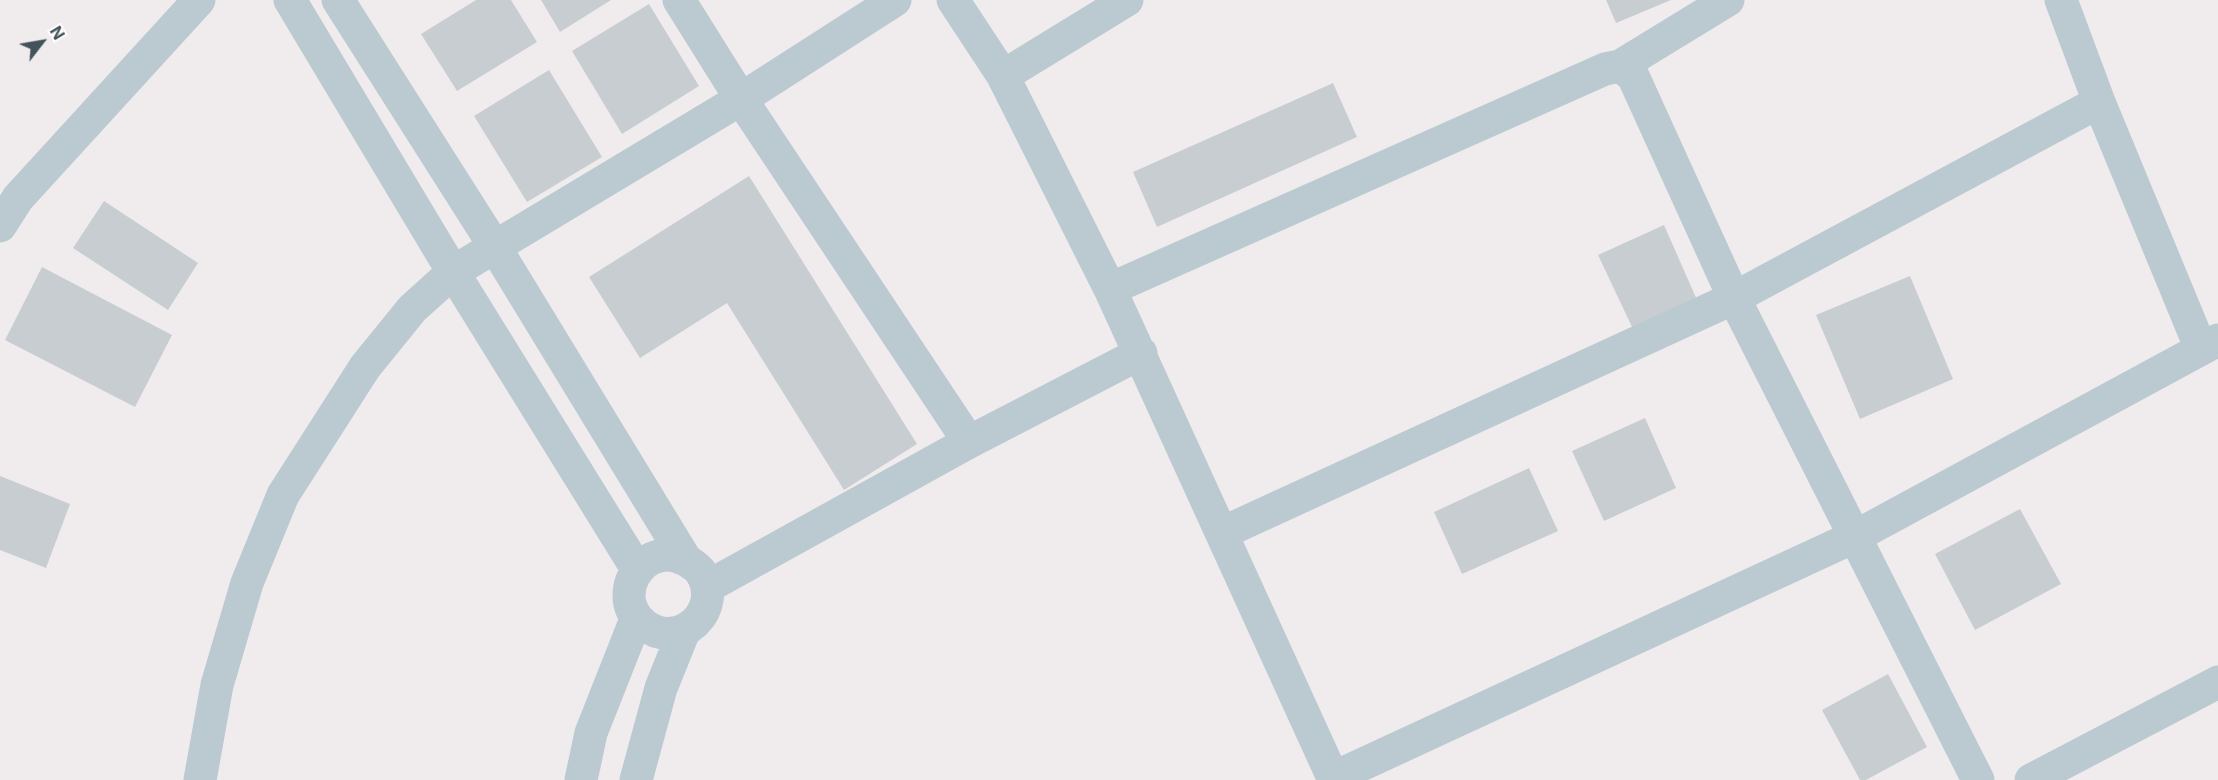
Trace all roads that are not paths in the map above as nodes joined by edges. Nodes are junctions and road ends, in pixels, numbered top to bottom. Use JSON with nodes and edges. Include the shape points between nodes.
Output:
{"nodes":[{"id":1,"x":199,"y":0,"type":"edge"},
{"id":2,"x":290,"y":0,"type":"edge"},
{"id":3,"x":338,"y":0,"type":"edge"},
{"id":4,"x":680,"y":0,"type":"edge"},
{"id":5,"x":895,"y":0,"type":"edge"},
{"id":6,"x":953,"y":0,"type":"edge"},
{"id":7,"x":1127,"y":0,"type":"edge"},
{"id":8,"x":1728,"y":0,"type":"edge"},
{"id":9,"x":2061,"y":0,"type":"edge"},
{"id":10,"x":1620,"y":66,"type":"junction"},
{"id":11,"x":1003,"y":76,"type":"junction"},
{"id":12,"x":741,"y":99,"type":"junction"},
{"id":13,"x":2099,"y":102,"type":"junction"},
{"id":14,"x":0,"y":226,"type":"edge"},
{"id":15,"x":495,"y":247,"type":"junction"},
{"id":16,"x":453,"y":272,"type":"junction"},
{"id":17,"x":1110,"y":289,"type":"junction"},
{"id":18,"x":1734,"y":298,"type":"junction"},
{"id":19,"x":2209,"y":345,"type":"edge"},
{"id":20,"x":1141,"y":353,"type":"junction"},
{"id":21,"x":969,"y":442,"type":"junction"},
{"id":22,"x":1222,"y":532,"type":"junction"},
{"id":23,"x":1856,"y":536,"type":"junction"},
{"id":24,"x":686,"y":560,"type":"junction"},
{"id":25,"x":637,"y":569,"type":"junction"},
{"id":26,"x":707,"y":587,"type":"junction"},
{"id":27,"x":636,"y":619,"type":"junction"},
{"id":28,"x":684,"y":631,"type":"junction"},
{"id":29,"x":2218,"y":682,"type":"edge"},
{"id":30,"x":1334,"y":779,"type":"edge"},
{"id":31,"x":200,"y":780,"type":"edge"},
{"id":32,"x":581,"y":780,"type":"edge"},
{"id":33,"x":636,"y":780,"type":"edge"},
{"id":34,"x":1978,"y":780,"type":"edge"},
{"id":35,"x":2031,"y":780,"type":"edge"}],
"edges":[{"from":1,"to":14,"type":"street","via":[[18,198]]},
{"from":2,"to":16,"type":"street"},
{"from":3,"to":15,"type":"street"},
{"from":4,"to":12,"type":"street"},
{"from":5,"to":12,"type":"street"},
{"from":6,"to":11,"type":"street"},
{"from":7,"to":11,"type":"street"},
{"from":8,"to":10,"type":"street"},
{"from":9,"to":13,"type":"street"},
{"from":10,"to":17,"type":"street","via":[[1605,69]]},
{"from":10,"to":18,"type":"street","via":[[1633,76]]},
{"from":11,"to":17,"type":"street"},
{"from":12,"to":15,"type":"street"},
{"from":12,"to":21,"type":"street"},
{"from":13,"to":18,"type":"street"},
{"from":13,"to":19,"type":"street"},
{"from":15,"to":16,"type":"street"},
{"from":15,"to":24,"type":"street"},
{"from":16,"to":25,"type":"street"},
{"from":16,"to":31,"type":"street","via":[[412,309],[365,367],[283,495],[247,583],[217,685]]},
{"from":17,"to":20,"type":"street"},
{"from":18,"to":22,"type":"street"},
{"from":18,"to":23,"type":"street"},
{"from":19,"to":23,"type":"street"},
{"from":20,"to":21,"type":"street"},
{"from":20,"to":22,"type":"street"},
{"from":21,"to":26,"type":"street"},
{"from":22,"to":30,"type":"street"},
{"from":23,"to":30,"type":"street"},
{"from":23,"to":34,"type":"street"},
{"from":24,"to":25,"type":"street","via":[[669,555],[652,558]]},
{"from":24,"to":26,"type":"street","via":[[700,571]]},
{"from":25,"to":27,"type":"street","via":[[629,585],[629,603]]},
{"from":26,"to":28,"type":"street","via":[[707,604],[698,621]]},
{"from":27,"to":28,"type":"street","via":[[650,630],[667,635]]},
{"from":27,"to":32,"type":"street","via":[[591,733]]},
{"from":28,"to":33,"type":"street","via":[[661,688]]},
{"from":29,"to":35,"type":"street"}]}
